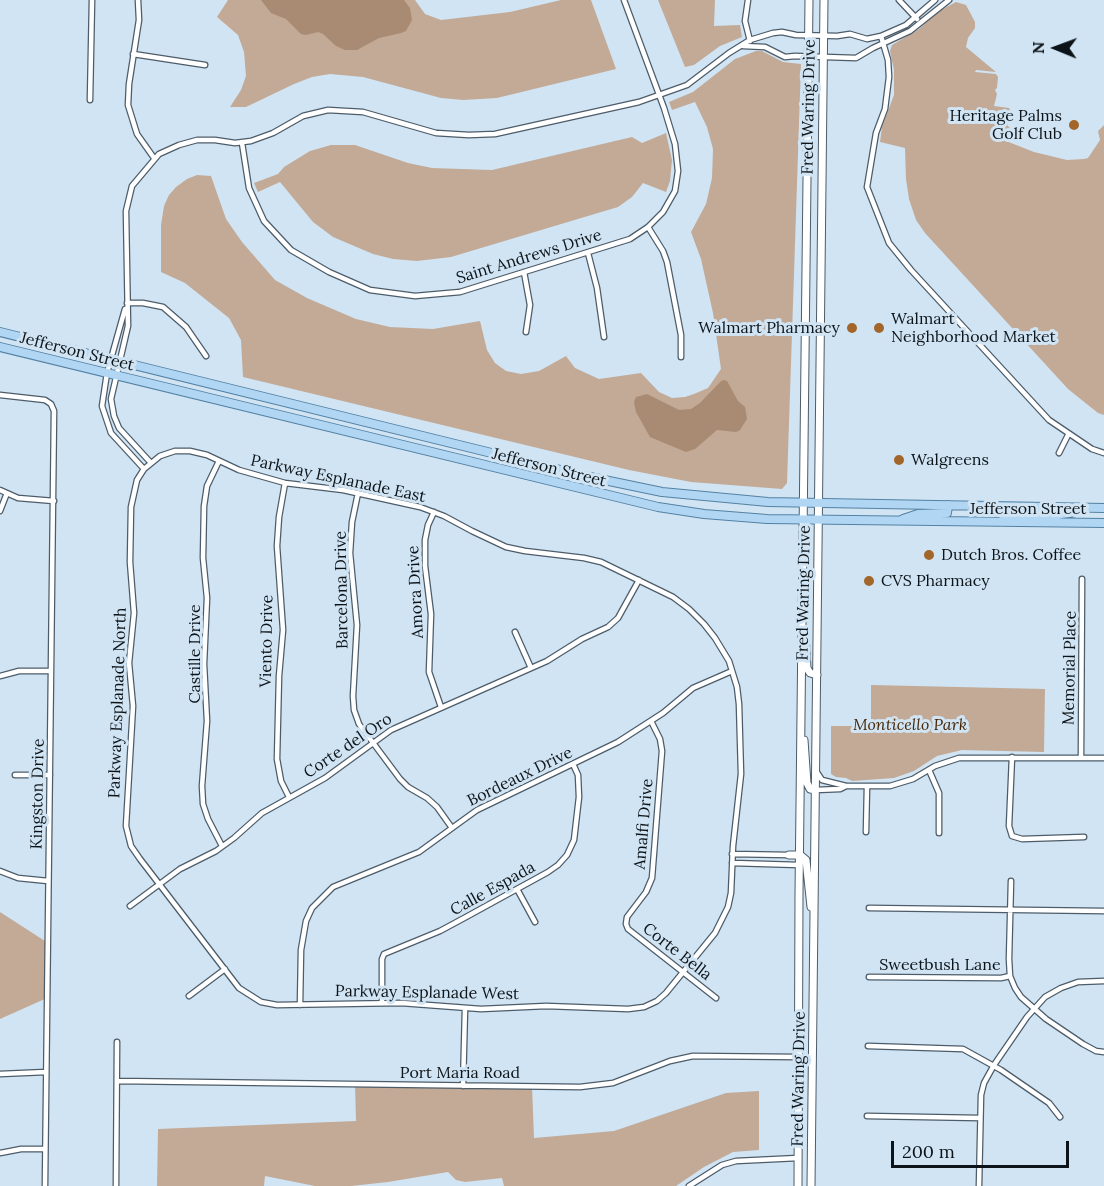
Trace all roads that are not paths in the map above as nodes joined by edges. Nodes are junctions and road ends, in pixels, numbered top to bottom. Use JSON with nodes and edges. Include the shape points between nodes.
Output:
{"nodes":[{"id":1,"x":92,"y":0,"type":"edge"},
{"id":2,"x":138,"y":0,"type":"edge"},
{"id":3,"x":624,"y":0,"type":"edge"},
{"id":4,"x":748,"y":0,"type":"edge"},
{"id":5,"x":809,"y":0,"type":"edge"},
{"id":6,"x":824,"y":0,"type":"edge"},
{"id":7,"x":899,"y":0,"type":"edge"},
{"id":8,"x":935,"y":0,"type":"edge"},
{"id":9,"x":949,"y":0,"type":"edge"},
{"id":10,"x":915,"y":17,"type":"junction"},
{"id":11,"x":920,"y":23,"type":"junction"},
{"id":12,"x":809,"y":36,"type":"junction"},
{"id":13,"x":823,"y":36,"type":"junction"},
{"id":14,"x":881,"y":36,"type":"junction"},
{"id":15,"x":750,"y":40,"type":"junction"},
{"id":16,"x":883,"y":44,"type":"junction"},
{"id":17,"x":743,"y":46,"type":"junction"},
{"id":18,"x":752,"y":48,"type":"junction"},
{"id":19,"x":133,"y":54,"type":"junction"},
{"id":20,"x":808,"y":56,"type":"junction"},
{"id":21,"x":823,"y":56,"type":"junction"},
{"id":22,"x":205,"y":65,"type":"dead end"},
{"id":23,"x":659,"y":95,"type":"junction"},
{"id":24,"x":90,"y":100,"type":"dead end"},
{"id":25,"x":242,"y":142,"type":"junction"},
{"id":26,"x":154,"y":158,"type":"junction"},
{"id":27,"x":648,"y":227,"type":"junction"},
{"id":28,"x":588,"y":253,"type":"junction"},
{"id":29,"x":524,"y":272,"type":"junction"},
{"id":30,"x":127,"y":303,"type":"junction"},
{"id":31,"x":0,"y":332,"type":"edge"},
{"id":32,"x":525,"y":332,"type":"dead end"},
{"id":33,"x":604,"y":337,"type":"dead end"},
{"id":34,"x":0,"y":347,"type":"edge"},
{"id":35,"x":206,"y":356,"type":"dead end"},
{"id":36,"x":681,"y":357,"type":"dead end"},
{"id":37,"x":114,"y":367,"type":"junction"},
{"id":38,"x":0,"y":395,"type":"edge"},
{"id":39,"x":1068,"y":435,"type":"junction"},
{"id":40,"x":1059,"y":453,"type":"dead end"},
{"id":41,"x":1104,"y":453,"type":"edge"},
{"id":42,"x":219,"y":461,"type":"junction"},
{"id":43,"x":148,"y":466,"type":"junction"},
{"id":44,"x":285,"y":483,"type":"junction"},
{"id":45,"x":0,"y":490,"type":"edge"},
{"id":46,"x":7,"y":493,"type":"junction"},
{"id":47,"x":358,"y":493,"type":"junction"},
{"id":48,"x":54,"y":501,"type":"junction"},
{"id":49,"x":802,"y":503,"type":"junction"},
{"id":50,"x":819,"y":503,"type":"junction"},
{"id":51,"x":948,"y":506,"type":"junction"},
{"id":52,"x":1103,"y":508,"type":"edge"},
{"id":53,"x":0,"y":511,"type":"edge"},
{"id":54,"x":434,"y":512,"type":"junction"},
{"id":55,"x":802,"y":520,"type":"junction"},
{"id":56,"x":818,"y":520,"type":"junction"},
{"id":57,"x":899,"y":521,"type":"junction"},
{"id":58,"x":1002,"y":522,"type":"junction"},
{"id":59,"x":1104,"y":523,"type":"edge"},
{"id":60,"x":1083,"y":579,"type":"dead end"},
{"id":61,"x":639,"y":580,"type":"junction"},
{"id":62,"x":802,"y":625,"type":"junction"},
{"id":63,"x":516,"y":632,"type":"dead end"},
{"id":64,"x":531,"y":668,"type":"junction"},
{"id":65,"x":51,"y":671,"type":"junction"},
{"id":66,"x":732,"y":671,"type":"junction"},
{"id":67,"x":817,"y":675,"type":"junction"},
{"id":68,"x":0,"y":676,"type":"edge"},
{"id":69,"x":441,"y":706,"type":"junction"},
{"id":70,"x":651,"y":721,"type":"junction"},
{"id":71,"x":801,"y":729,"type":"junction"},
{"id":72,"x":372,"y":744,"type":"junction"},
{"id":73,"x":1012,"y":757,"type":"junction"},
{"id":74,"x":1081,"y":758,"type":"junction"},
{"id":75,"x":1104,"y":758,"type":"edge"},
{"id":76,"x":573,"y":764,"type":"junction"},
{"id":77,"x":929,"y":770,"type":"junction"},
{"id":78,"x":816,"y":771,"type":"junction"},
{"id":79,"x":15,"y":775,"type":"dead end"},
{"id":80,"x":50,"y":775,"type":"junction"},
{"id":81,"x":846,"y":786,"type":"junction"},
{"id":82,"x":867,"y":786,"type":"junction"},
{"id":83,"x":816,"y":790,"type":"junction"},
{"id":84,"x":289,"y":797,"type":"junction"},
{"id":85,"x":452,"y":828,"type":"junction"},
{"id":86,"x":866,"y":832,"type":"dead end"},
{"id":87,"x":939,"y":833,"type":"dead end"},
{"id":88,"x":1084,"y":837,"type":"dead end"},
{"id":89,"x":222,"y":846,"type":"junction"},
{"id":90,"x":732,"y":854,"type":"junction"},
{"id":91,"x":789,"y":855,"type":"joint"},
{"id":92,"x":800,"y":855,"type":"junction"},
{"id":93,"x":732,"y":863,"type":"junction"},
{"id":94,"x":800,"y":865,"type":"junction"},
{"id":95,"x":0,"y":871,"type":"edge"},
{"id":96,"x":1011,"y":881,"type":"dead end"},
{"id":97,"x":48,"y":882,"type":"junction"},
{"id":98,"x":159,"y":884,"type":"junction"},
{"id":99,"x":517,"y":889,"type":"junction"},
{"id":100,"x":130,"y":906,"type":"dead end"},
{"id":101,"x":869,"y":908,"type":"dead end"},
{"id":102,"x":1010,"y":910,"type":"junction"},
{"id":103,"x":1104,"y":911,"type":"edge"},
{"id":104,"x":814,"y":921,"type":"junction"},
{"id":105,"x":535,"y":922,"type":"dead end"},
{"id":106,"x":626,"y":924,"type":"joint"},
{"id":107,"x":191,"y":926,"type":"joint"},
{"id":108,"x":225,"y":969,"type":"junction"},
{"id":109,"x":684,"y":972,"type":"junction"},
{"id":110,"x":1010,"y":976,"type":"junction"},
{"id":111,"x":869,"y":977,"type":"dead end"},
{"id":112,"x":1104,"y":981,"type":"edge"},
{"id":113,"x":189,"y":996,"type":"dead end"},
{"id":114,"x":716,"y":998,"type":"dead end"},
{"id":115,"x":382,"y":1002,"type":"junction"},
{"id":116,"x":300,"y":1005,"type":"junction"},
{"id":117,"x":1033,"y":1008,"type":"junction"},
{"id":118,"x":465,"y":1009,"type":"junction"},
{"id":119,"x":117,"y":1042,"type":"dead end"},
{"id":120,"x":868,"y":1046,"type":"dead end"},
{"id":121,"x":1104,"y":1052,"type":"edge"},
{"id":122,"x":798,"y":1057,"type":"junction"},
{"id":123,"x":994,"y":1065,"type":"junction"},
{"id":124,"x":46,"y":1072,"type":"junction"},
{"id":125,"x":0,"y":1074,"type":"edge"},
{"id":126,"x":117,"y":1081,"type":"junction"},
{"id":127,"x":463,"y":1086,"type":"junction"},
{"id":128,"x":867,"y":1116,"type":"dead end"},
{"id":129,"x":1060,"y":1117,"type":"dead end"},
{"id":130,"x":980,"y":1118,"type":"junction"},
{"id":131,"x":45,"y":1149,"type":"junction"},
{"id":132,"x":0,"y":1153,"type":"edge"},
{"id":133,"x":798,"y":1158,"type":"junction"},
{"id":134,"x":45,"y":1186,"type":"edge"},
{"id":135,"x":116,"y":1186,"type":"edge"},
{"id":136,"x":689,"y":1186,"type":"edge"},
{"id":137,"x":798,"y":1186,"type":"edge"},
{"id":138,"x":811,"y":1186,"type":"edge"},
{"id":139,"x":979,"y":1186,"type":"edge"}],
"edges":[{"from":1,"to":24,"type":"street"},
{"from":2,"to":19,"type":"street"},
{"from":3,"to":23,"type":"street"},
{"from":4,"to":15,"type":"street","via":[[744,21]]},
{"from":5,"to":12,"type":"main road","name":"Fred Waring Drive"},
{"from":6,"to":13,"type":"main road","name":"Fred Waring Drive"},
{"from":7,"to":10,"type":"street"},
{"from":8,"to":10,"type":"street"},
{"from":9,"to":11,"type":"street"},
{"from":10,"to":11,"type":"street"},
{"from":10,"to":14,"type":"street"},
{"from":11,"to":16,"type":"street"},
{"from":12,"to":13,"type":"street"},
{"from":12,"to":15,"type":"street","via":[[777,32]]},
{"from":12,"to":20,"type":"main road","name":"Fred Waring Drive"},
{"from":13,"to":14,"type":"street"},
{"from":13,"to":21,"type":"main road","name":"Fred Waring Drive"},
{"from":14,"to":16,"type":"street"},
{"from":15,"to":17,"type":"street"},
{"from":15,"to":18,"type":"street"},
{"from":16,"to":21,"type":"street","via":[[856,58]]},
{"from":16,"to":39,"type":"street","via":[[889,76],[867,188],[890,243],[1050,420]]},
{"from":17,"to":18,"type":"street"},
{"from":17,"to":23,"type":"street","via":[[722,57],[695,81]]},
{"from":18,"to":20,"type":"street","via":[[765,47],[785,57]]},
{"from":19,"to":22,"type":"street"},
{"from":19,"to":26,"type":"street","via":[[128,105],[137,134]]},
{"from":20,"to":21,"type":"street"},
{"from":20,"to":49,"type":"main road","name":"Fred Waring Drive"},
{"from":21,"to":50,"type":"main road","name":"Fred Waring Drive"},
{"from":23,"to":25,"type":"street","via":[[504,132],[469,135],[423,131],[353,110],[328,110],[303,116],[267,136]]},
{"from":23,"to":27,"type":"street","via":[[675,144],[678,171],[675,191]]},
{"from":25,"to":26,"type":"street","via":[[197,140],[172,147]]},
{"from":25,"to":29,"type":"street","name":"Saint Andrews Drive","via":[[249,188],[264,221],[291,250],[329,272],[370,290],[415,296],[460,292]]},
{"from":26,"to":30,"type":"street","via":[[132,186],[126,212]]},
{"from":27,"to":28,"type":"street","name":"Saint Andrews Drive","via":[[630,239]]},
{"from":27,"to":36,"type":"street","via":[[667,262],[681,335]]},
{"from":28,"to":29,"type":"street","name":"Saint Andrews Drive"},
{"from":28,"to":33,"type":"street"},
{"from":29,"to":32,"type":"street","via":[[530,305]]},
{"from":30,"to":35,"type":"street","via":[[163,307],[186,327]]},
{"from":30,"to":37,"type":"street"},
{"from":30,"to":37,"type":"street","via":[[128,326]]},
{"from":31,"to":37,"type":"main road","name":"Jefferson Street"},
{"from":34,"to":37,"type":"main road","name":"Jefferson Street"},
{"from":37,"to":43,"type":"street","via":[[114,416]]},
{"from":37,"to":43,"type":"street","via":[[102,398],[105,419],[115,438]]},
{"from":37,"to":49,"type":"main road","name":"Jefferson Street","via":[[624,485],[707,498]]},
{"from":37,"to":55,"type":"main road","name":"Jefferson Street","via":[[658,507]]},
{"from":38,"to":48,"type":"street","name":"Kingston Drive","via":[[51,404]]},
{"from":39,"to":40,"type":"street"},
{"from":39,"to":41,"type":"street"},
{"from":42,"to":43,"type":"street","name":"Parkway Esplanade East","via":[[190,451],[175,451]]},
{"from":42,"to":44,"type":"street","name":"Parkway Esplanade East"},
{"from":42,"to":89,"type":"street","name":"Castille Drive","via":[[207,486],[204,506],[207,721],[202,786],[208,819]]},
{"from":43,"to":98,"type":"street","name":"Parkway Esplanade North","via":[[137,480],[130,507],[134,614],[129,663],[133,706],[126,826],[131,846]]},
{"from":44,"to":47,"type":"street","name":"Parkway Esplanade East"},
{"from":44,"to":84,"type":"street","name":"Viento Drive","via":[[277,546],[283,630],[277,759]]},
{"from":45,"to":46,"type":"street"},
{"from":46,"to":48,"type":"street","via":[[18,498]]},
{"from":46,"to":53,"type":"street"},
{"from":47,"to":54,"type":"street","name":"Parkway Esplanade East"},
{"from":47,"to":72,"type":"street","name":"Barcelona Drive","via":[[350,545],[357,625],[353,696],[359,724]]},
{"from":48,"to":65,"type":"street","name":"Kingston Drive"},
{"from":49,"to":50,"type":"main road","name":"Jefferson Street"},
{"from":49,"to":55,"type":"main road","name":"Fred Waring Drive"},
{"from":50,"to":51,"type":"main road","name":"Jefferson Street"},
{"from":50,"to":56,"type":"main road","name":"Fred Waring Drive"},
{"from":51,"to":52,"type":"main road","name":"Jefferson Street"},
{"from":51,"to":57,"type":"main road","via":[[947,513],[918,514]]},
{"from":52,"to":58,"type":"main road","via":[[1005,515]]},
{"from":54,"to":61,"type":"street","name":"Parkway Esplanade East","via":[[506,546],[601,562]]},
{"from":54,"to":69,"type":"street","name":"Amora Drive","via":[[425,540],[425,566],[431,614],[429,672]]},
{"from":55,"to":56,"type":"main road","name":"Jefferson Street"},
{"from":55,"to":62,"type":"main road","name":"Fred Waring Drive"},
{"from":56,"to":57,"type":"main road","name":"Jefferson Street"},
{"from":56,"to":67,"type":"main road","name":"Fred Waring Drive"},
{"from":57,"to":58,"type":"main road","name":"Jefferson Street"},
{"from":58,"to":59,"type":"main road","name":"Jefferson Street"},
{"from":60,"to":74,"type":"street","name":"Memorial Place"},
{"from":61,"to":64,"type":"street","name":"Corte del Oro","via":[[618,618],[608,627]]},
{"from":61,"to":66,"type":"street","name":"Parkway Esplanade East","via":[[689,609],[716,638]]},
{"from":62,"to":67,"type":"main road","via":[[807,668]]},
{"from":62,"to":71,"type":"main road","name":"Fred Waring Drive"},
{"from":63,"to":64,"type":"street"},
{"from":64,"to":69,"type":"street","name":"Corte del Oro"},
{"from":65,"to":68,"type":"street","via":[[19,671]]},
{"from":65,"to":80,"type":"street","name":"Kingston Drive"},
{"from":66,"to":70,"type":"street","name":"Bordeaux Drive","via":[[693,688]]},
{"from":66,"to":90,"type":"street","name":"Parkway Esplanade East","via":[[739,704],[741,774]]},
{"from":67,"to":78,"type":"main road","name":"Fred Waring Drive"},
{"from":69,"to":72,"type":"street","name":"Corte del Oro","via":[[391,730]]},
{"from":70,"to":76,"type":"street","name":"Bordeaux Drive"},
{"from":70,"to":106,"type":"street","name":"Amalfi Drive","via":[[662,750],[652,878]]},
{"from":71,"to":83,"type":"main road","via":[[807,783]]},
{"from":71,"to":92,"type":"main road","name":"Fred Waring Drive"},
{"from":72,"to":84,"type":"street","name":"Corte del Oro","via":[[325,778]]},
{"from":72,"to":85,"type":"street","name":"Barcelona Drive","via":[[408,788],[428,798]]},
{"from":73,"to":74,"type":"street"},
{"from":73,"to":77,"type":"street","via":[[959,758]]},
{"from":73,"to":88,"type":"street","via":[[1011,834],[1022,839]]},
{"from":74,"to":75,"type":"street"},
{"from":76,"to":85,"type":"street","name":"Bordeaux Drive","via":[[477,810]]},
{"from":76,"to":99,"type":"street","name":"Calle Espada","via":[[579,785],[574,840],[558,865]]},
{"from":77,"to":82,"type":"street","via":[[902,783]]},
{"from":77,"to":87,"type":"street","via":[[941,805]]},
{"from":78,"to":81,"type":"street","via":[[822,780]]},
{"from":78,"to":83,"type":"main road","name":"Fred Waring Drive"},
{"from":79,"to":80,"type":"street"},
{"from":80,"to":97,"type":"street","name":"Kingston Drive"},
{"from":81,"to":82,"type":"street"},
{"from":81,"to":83,"type":"street"},
{"from":82,"to":86,"type":"street"},
{"from":83,"to":104,"type":"main road","name":"Fred Waring Drive"},
{"from":84,"to":89,"type":"street","name":"Corte del Oro","via":[[262,813]]},
{"from":85,"to":116,"type":"street","name":"Bordeaux Drive","via":[[419,852],[333,887],[322,896],[312,908],[302,937]]},
{"from":89,"to":98,"type":"street","name":"Corte del Oro"},
{"from":90,"to":91,"type":"street"},
{"from":90,"to":93,"type":"street","name":"Parkway Esplanade West"},
{"from":91,"to":92,"type":"main road"},
{"from":92,"to":94,"type":"main road","name":"Fred Waring Drive"},
{"from":92,"to":104,"type":"main road","via":[[806,860]]},
{"from":93,"to":94,"type":"street"},
{"from":93,"to":109,"type":"street","name":"Parkway Esplanade West","via":[[731,893],[722,919]]},
{"from":94,"to":122,"type":"main road","name":"Fred Waring Drive"},
{"from":95,"to":97,"type":"street"},
{"from":96,"to":102,"type":"street"},
{"from":97,"to":124,"type":"street","name":"Kingston Drive"},
{"from":98,"to":100,"type":"street","name":"Corte del Oro"},
{"from":98,"to":107,"type":"street","name":"Parkway Esplanade North"},
{"from":99,"to":105,"type":"street"},
{"from":99,"to":115,"type":"street","name":"Calle Espada","via":[[440,931],[384,954]]},
{"from":101,"to":102,"type":"street"},
{"from":102,"to":103,"type":"street"},
{"from":102,"to":110,"type":"street"},
{"from":104,"to":138,"type":"main road","name":"Fred Waring Drive"},
{"from":106,"to":109,"type":"street","name":"Corte Bella"},
{"from":107,"to":108,"type":"street","name":"Parkway Esplanade West"},
{"from":108,"to":113,"type":"street"},
{"from":108,"to":116,"type":"street","name":"Parkway Esplanade West","via":[[239,988],[261,1002]]},
{"from":109,"to":114,"type":"street","name":"Corte Bella"},
{"from":109,"to":118,"type":"street","name":"Parkway Esplanade West","via":[[657,1001],[644,1007]]},
{"from":110,"to":111,"type":"street","name":"Sweetbush Lane"},
{"from":110,"to":117,"type":"street","via":[[1021,998]]},
{"from":112,"to":117,"type":"street","via":[[1078,982],[1061,988]]},
{"from":115,"to":116,"type":"street","name":"Parkway Esplanade West"},
{"from":115,"to":118,"type":"street","name":"Parkway Esplanade West"},
{"from":117,"to":121,"type":"street","via":[[1083,1044]]},
{"from":117,"to":123,"type":"street"},
{"from":118,"to":127,"type":"street"},
{"from":119,"to":126,"type":"street"},
{"from":120,"to":123,"type":"street","via":[[963,1049]]},
{"from":122,"to":127,"type":"street","name":"Port Maria Road","via":[[693,1056],[597,1086]]},
{"from":122,"to":133,"type":"main road","name":"Fred Waring Drive"},
{"from":123,"to":129,"type":"street","via":[[1048,1103]]},
{"from":123,"to":130,"type":"street","via":[[984,1083]]},
{"from":124,"to":125,"type":"street"},
{"from":124,"to":131,"type":"street","name":"Kingston Drive"},
{"from":126,"to":127,"type":"street","name":"Port Maria Road"},
{"from":126,"to":135,"type":"street"},
{"from":128,"to":130,"type":"street"},
{"from":130,"to":139,"type":"street"},
{"from":131,"to":132,"type":"street"},
{"from":131,"to":134,"type":"street","name":"Kingston Drive"},
{"from":133,"to":136,"type":"street","via":[[736,1161],[722,1165]]},
{"from":133,"to":137,"type":"main road","name":"Fred Waring Drive"}]}
